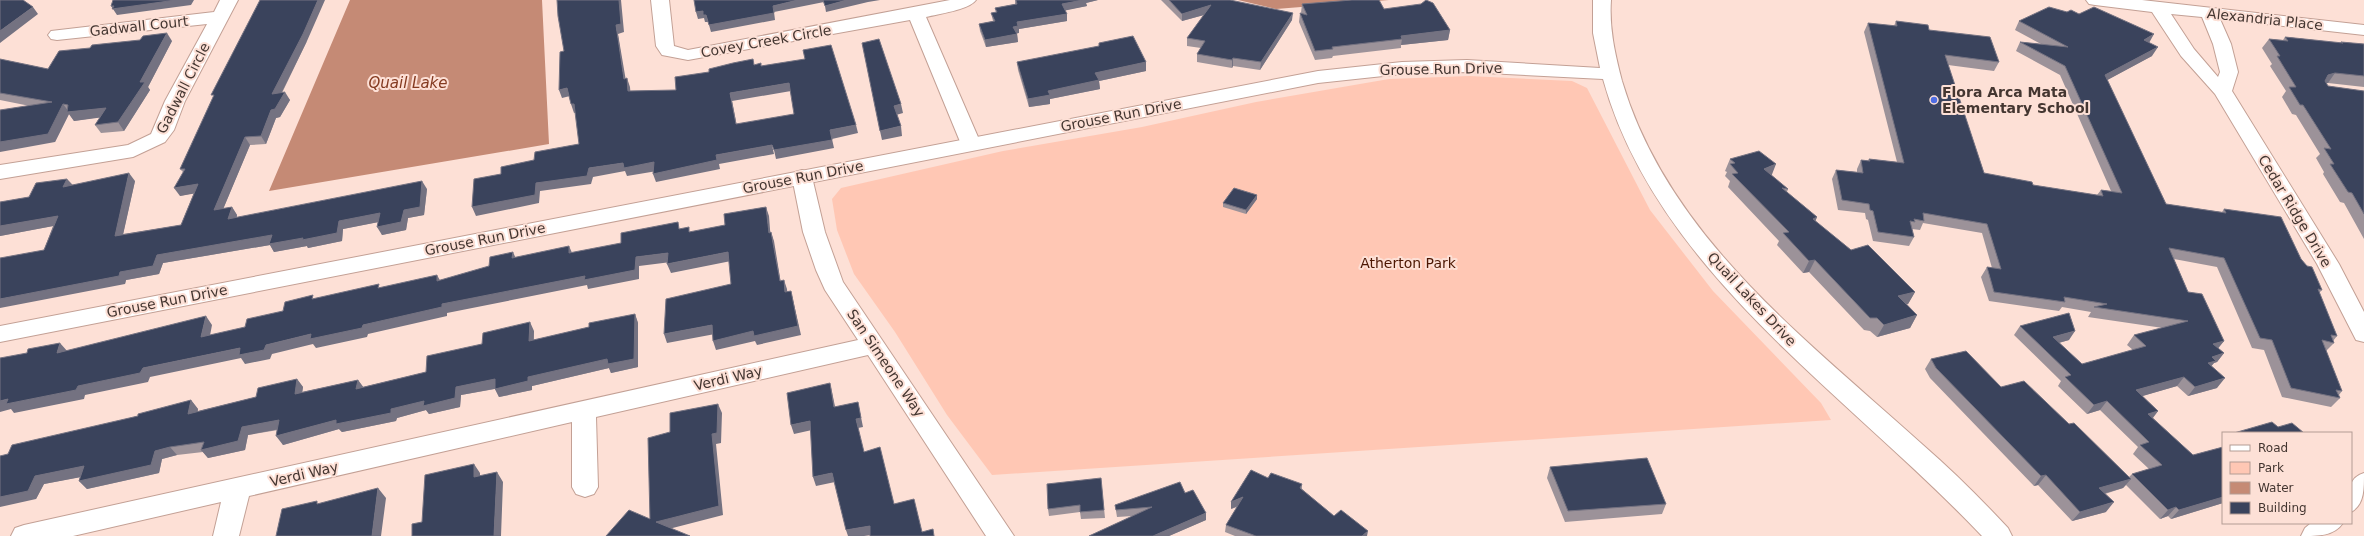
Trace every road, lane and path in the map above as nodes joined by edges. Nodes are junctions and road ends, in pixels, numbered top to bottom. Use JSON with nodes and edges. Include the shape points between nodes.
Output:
{"nodes":[{"id":1,"x":229,"y":0,"type":"edge"},
{"id":2,"x":660,"y":0,"type":"edge"},
{"id":3,"x":967,"y":0,"type":"edge"},
{"id":4,"x":1602,"y":0,"type":"edge"},
{"id":5,"x":2095,"y":0,"type":"edge"},
{"id":6,"x":2159,"y":8,"type":"junction"},
{"id":7,"x":916,"y":13,"type":"junction"},
{"id":8,"x":2209,"y":13,"type":"junction"},
{"id":9,"x":220,"y":17,"type":"junction"},
{"id":10,"x":2364,"y":30,"type":"edge"},
{"id":11,"x":57,"y":35,"type":"dead end"},
{"id":12,"x":1611,"y":74,"type":"junction"},
{"id":13,"x":2223,"y":91,"type":"junction"},
{"id":14,"x":972,"y":144,"type":"junction"},
{"id":15,"x":0,"y":172,"type":"edge"},
{"id":16,"x":802,"y":177,"type":"junction"},
{"id":17,"x":2355,"y":302,"type":"edge"},
{"id":18,"x":0,"y":334,"type":"edge"},
{"id":19,"x":2364,"y":334,"type":"edge"},
{"id":20,"x":873,"y":345,"type":"junction"},
{"id":21,"x":584,"y":410,"type":"junction"},
{"id":22,"x":2364,"y":483,"type":"edge"},
{"id":23,"x":585,"y":487,"type":"dead end"},
{"id":24,"x":238,"y":488,"type":"junction"},
{"id":25,"x":2352,"y":500,"type":"edge"},
{"id":26,"x":24,"y":536,"type":"edge"},
{"id":27,"x":226,"y":536,"type":"edge"},
{"id":28,"x":1001,"y":536,"type":"edge"},
{"id":29,"x":1999,"y":536,"type":"edge"}],
"edges":[{"from":1,"to":9,"type":"street","name":"Gadwall Circle"},
{"from":2,"to":7,"type":"street","name":"Covey Creek Circle","via":[[665,46],[668,50],[688,55]]},
{"from":3,"to":7,"type":"street","name":"Covey Creek Circle","via":[[944,8]]},
{"from":4,"to":12,"type":"street","name":"Quail Lakes Drive","via":[[1603,38]]},
{"from":5,"to":6,"type":"street","name":"Alexandria Place"},
{"from":6,"to":8,"type":"street","name":"Alexandria Place"},
{"from":6,"to":13,"type":"street","name":"Cedar Ridge Drive","via":[[2178,41],[2201,72]]},
{"from":7,"to":14,"type":"street"},
{"from":8,"to":10,"type":"street","name":"Alexandria Place"},
{"from":8,"to":13,"type":"street","via":[[2222,44],[2229,72]]},
{"from":9,"to":11,"type":"street","name":"Gadwall Court"},
{"from":9,"to":15,"type":"street","name":"Gadwall Circle","via":[[158,138],[133,151]]},
{"from":12,"to":14,"type":"street","name":"Grouse Run Drive","via":[[1468,66],[1360,72],[1293,82]]},
{"from":12,"to":29,"type":"street","name":"Quail Lakes Drive","via":[[1623,114],[1646,163],[1685,224],[1726,275],[1779,330],[1906,444],[1978,512]]},
{"from":13,"to":17,"type":"street","name":"Cedar Ridge Drive","via":[[2328,264]]},
{"from":14,"to":16,"type":"street","name":"Grouse Run Drive"},
{"from":16,"to":18,"type":"street","name":"Grouse Run Drive"},
{"from":16,"to":20,"type":"street","name":"San Simeone Way","via":[[820,254],[833,284]]},
{"from":17,"to":19,"type":"street","name":"Cedar Ridge Drive"},
{"from":20,"to":21,"type":"street","name":"Verdi Way"},
{"from":20,"to":28,"type":"street","name":"San Simeone Way"},
{"from":21,"to":23,"type":"street"},
{"from":21,"to":24,"type":"street","name":"Verdi Way"},
{"from":22,"to":25,"type":"street"},
{"from":24,"to":26,"type":"street","name":"Verdi Way"},
{"from":24,"to":27,"type":"street"}]}
